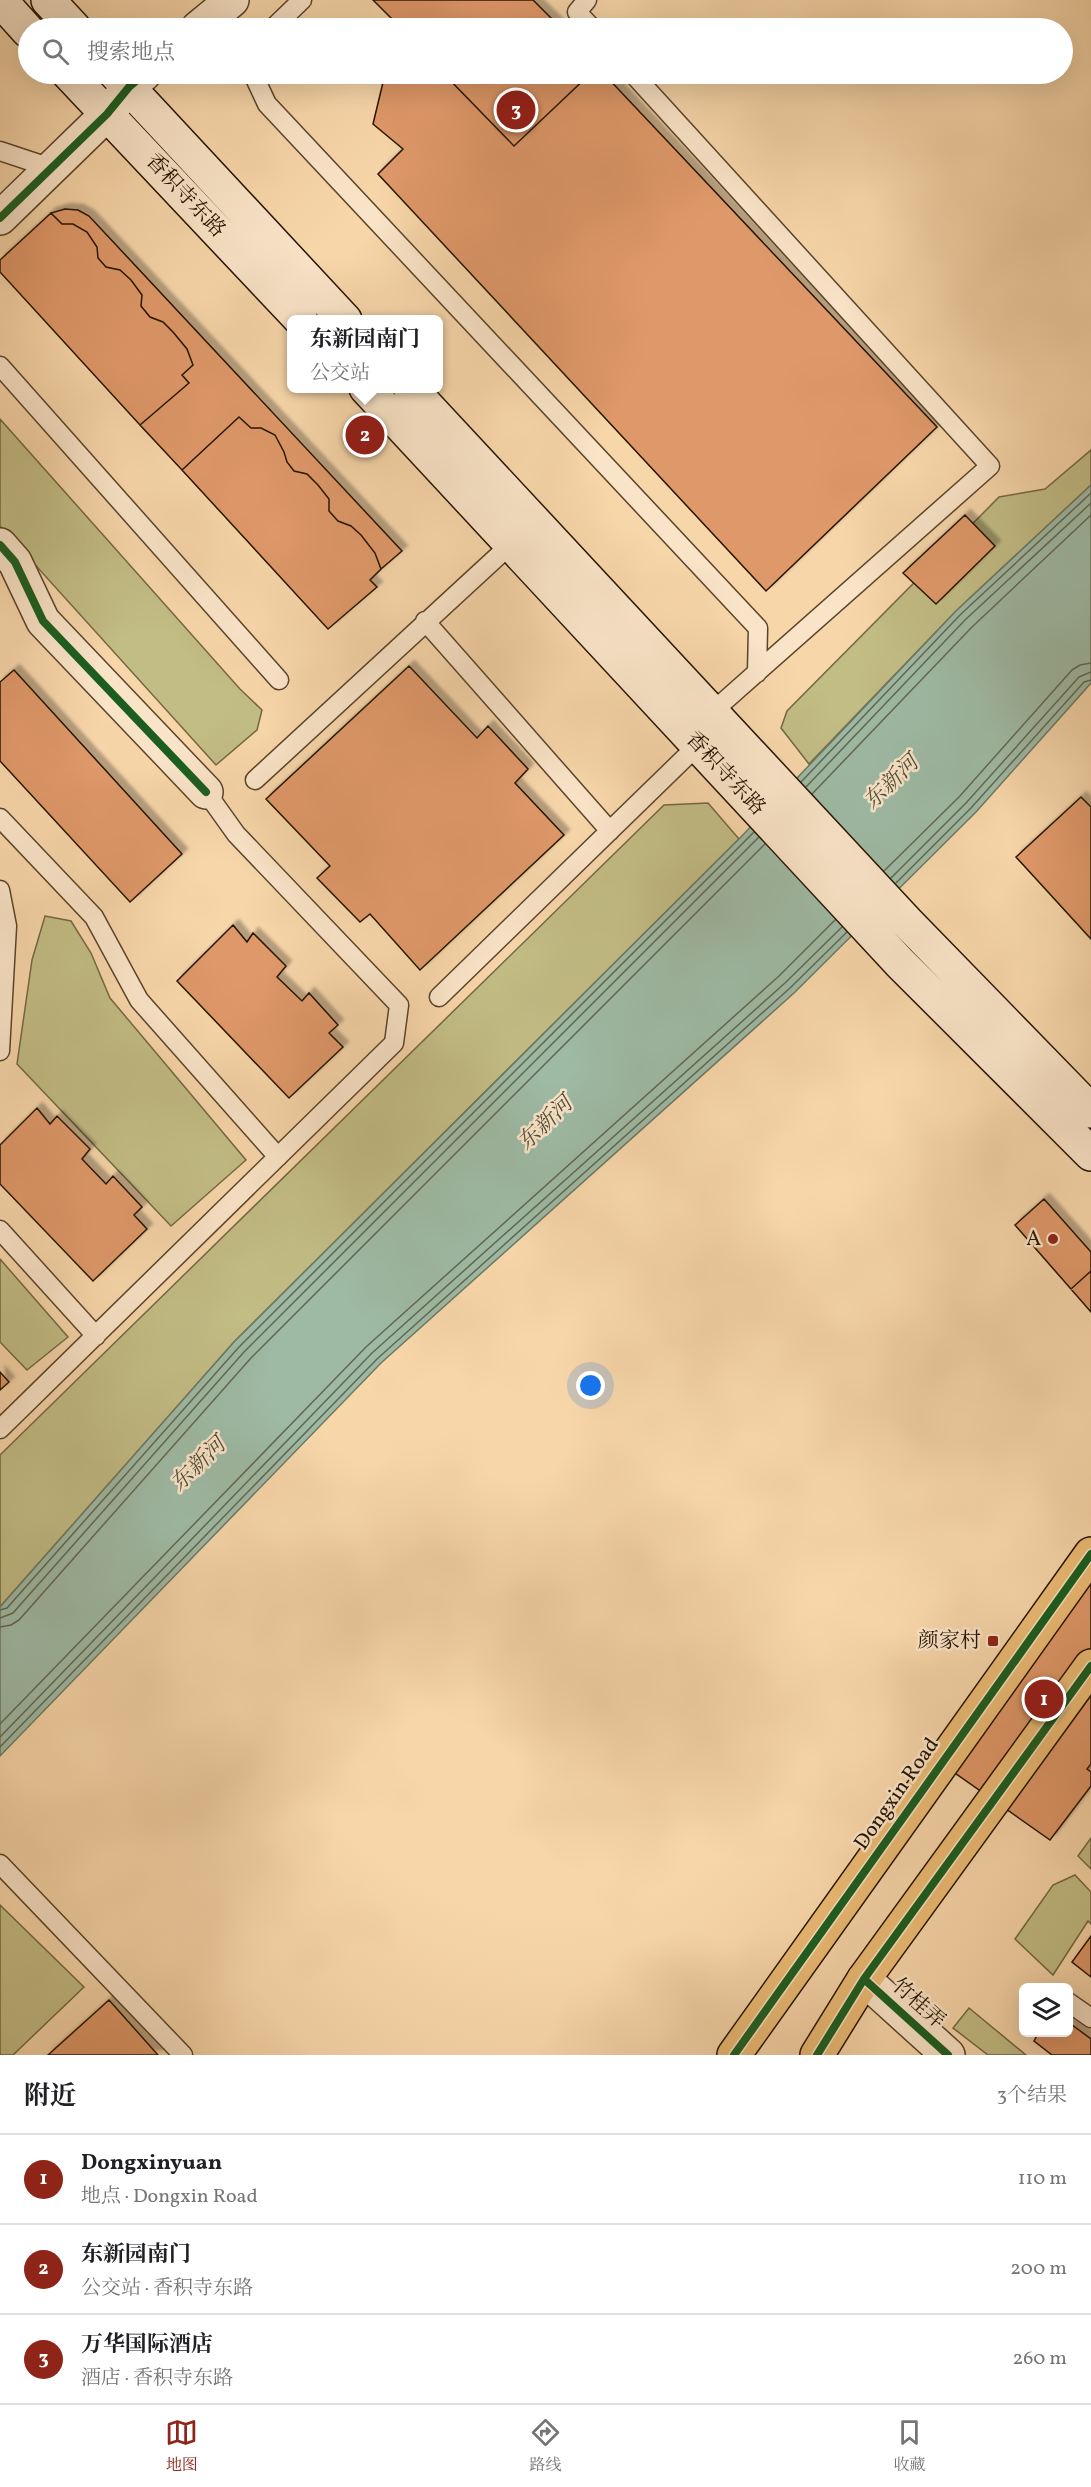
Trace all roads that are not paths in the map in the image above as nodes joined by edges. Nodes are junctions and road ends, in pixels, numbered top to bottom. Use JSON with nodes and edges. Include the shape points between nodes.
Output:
{"nodes":[{"id":1,"x":0,"y":0,"type":"edge"},
{"id":2,"x":48,"y":0,"type":"edge"},
{"id":3,"x":232,"y":0,"type":"edge"},
{"id":4,"x":302,"y":0,"type":"edge"},
{"id":5,"x":587,"y":0,"type":"edge"},
{"id":6,"x":65,"y":18,"type":"edge"},
{"id":7,"x":210,"y":18,"type":"edge"},
{"id":8,"x":283,"y":18,"type":"edge"},
{"id":9,"x":583,"y":18,"type":"edge"},
{"id":10,"x":18,"y":20,"type":"edge"},
{"id":11,"x":78,"y":84,"type":"edge"},
{"id":12,"x":126,"y":84,"type":"edge"},
{"id":13,"x":135,"y":84,"type":"edge"},
{"id":14,"x":258,"y":84,"type":"edge"},
{"id":15,"x":642,"y":84,"type":"edge"},
{"id":16,"x":107,"y":114,"type":"junction"},
{"id":17,"x":0,"y":151,"type":"edge"},
{"id":18,"x":51,"y":168,"type":"junction"},
{"id":19,"x":0,"y":218,"type":"edge"},
{"id":20,"x":296,"y":315,"type":"edge"},
{"id":21,"x":341,"y":315,"type":"edge"},
{"id":22,"x":0,"y":366,"type":"edge"},
{"id":23,"x":371,"y":393,"type":"edge"},
{"id":24,"x":415,"y":393,"type":"edge"},
{"id":25,"x":511,"y":544,"type":"junction"},
{"id":26,"x":0,"y":546,"type":"edge"},
{"id":27,"x":425,"y":621,"type":"junction"},
{"id":28,"x":757,"y":673,"type":"junction"},
{"id":29,"x":279,"y":680,"type":"dead end"},
{"id":30,"x":711,"y":712,"type":"junction"},
{"id":31,"x":698,"y":745,"type":"junction"},
{"id":32,"x":740,"y":766,"type":"junction"},
{"id":33,"x":255,"y":780,"type":"dead end"},
{"id":34,"x":206,"y":792,"type":"joint"},
{"id":35,"x":0,"y":818,"type":"edge"},
{"id":36,"x":610,"y":831,"type":"junction"},
{"id":37,"x":0,"y":890,"type":"edge"},
{"id":38,"x":3,"y":923,"type":"edge"},
{"id":39,"x":439,"y":997,"type":"dead end"},
{"id":40,"x":0,"y":1051,"type":"edge"},
{"id":41,"x":1091,"y":1111,"type":"edge"},
{"id":42,"x":1091,"y":1154,"type":"edge"},
{"id":43,"x":278,"y":1157,"type":"junction"},
{"id":44,"x":0,"y":1230,"type":"edge"},
{"id":45,"x":96,"y":1336,"type":"junction"},
{"id":46,"x":0,"y":1429,"type":"edge"},
{"id":47,"x":1091,"y":1554,"type":"edge"},
{"id":48,"x":1091,"y":1666,"type":"edge"},
{"id":49,"x":0,"y":1864,"type":"edge"},
{"id":50,"x":864,"y":1979,"type":"junction"},
{"id":51,"x":1073,"y":2005,"type":"edge"},
{"id":52,"x":1091,"y":2018,"type":"edge"},
{"id":53,"x":183,"y":2055,"type":"edge"},
{"id":54,"x":734,"y":2055,"type":"edge"},
{"id":55,"x":817,"y":2055,"type":"edge"},
{"id":56,"x":948,"y":2055,"type":"edge"}],
"edges":[{"from":1,"to":10,"type":"main road"},
{"from":2,"to":6,"type":"main road"},
{"from":3,"to":7,"type":"main road"},
{"from":4,"to":8,"type":"lane"},
{"from":5,"to":9,"type":"lane","via":[[577,12]]},
{"from":11,"to":16,"type":"main road","name":"香积寺东路"},
{"from":12,"to":16,"type":"main road"},
{"from":13,"to":21,"type":"main road","name":"香积寺东路"},
{"from":14,"to":28,"type":"lane","via":[[267,104],[758,628]]},
{"from":15,"to":28,"type":"lane","via":[[990,466]]},
{"from":16,"to":18,"type":"main road"},
{"from":16,"to":20,"type":"main road","name":"香积寺东路"},
{"from":17,"to":18,"type":"lane"},
{"from":18,"to":19,"type":"main road"},
{"from":22,"to":29,"type":"lane"},
{"from":23,"to":25,"type":"main road","name":"香积寺东路"},
{"from":24,"to":30,"type":"main road","name":"香积寺东路"},
{"from":25,"to":27,"type":"lane"},
{"from":25,"to":31,"type":"main road","name":"香积寺东路"},
{"from":26,"to":34,"type":"main road","via":[[15,562],[42,621]]},
{"from":27,"to":33,"type":"lane"},
{"from":27,"to":36,"type":"lane"},
{"from":28,"to":30,"type":"lane"},
{"from":30,"to":32,"type":"main road","name":"香积寺东路"},
{"from":31,"to":32,"type":"main road","name":"香积寺东路"},
{"from":31,"to":36,"type":"lane"},
{"from":32,"to":41,"type":"main road","name":"香积寺东路","via":[[928,942]]},
{"from":32,"to":42,"type":"main road","name":"香积寺东路","via":[[900,963]]},
{"from":34,"to":43,"type":"lane","via":[[236,834],[399,1005],[394,1043]]},
{"from":35,"to":43,"type":"lane","via":[[93,917],[139,1000]]},
{"from":36,"to":39,"type":"lane"},
{"from":37,"to":38,"type":"lane"},
{"from":38,"to":40,"type":"lane"},
{"from":43,"to":45,"type":"lane"},
{"from":44,"to":45,"type":"lane"},
{"from":45,"to":46,"type":"lane"},
{"from":47,"to":54,"type":"main road","name":"Dongxin Road"},
{"from":48,"to":50,"type":"main road"},
{"from":49,"to":53,"type":"lane"},
{"from":50,"to":55,"type":"main road"},
{"from":50,"to":56,"type":"main road","name":"竹桂弄"},
{"from":51,"to":52,"type":"lane"}]}
